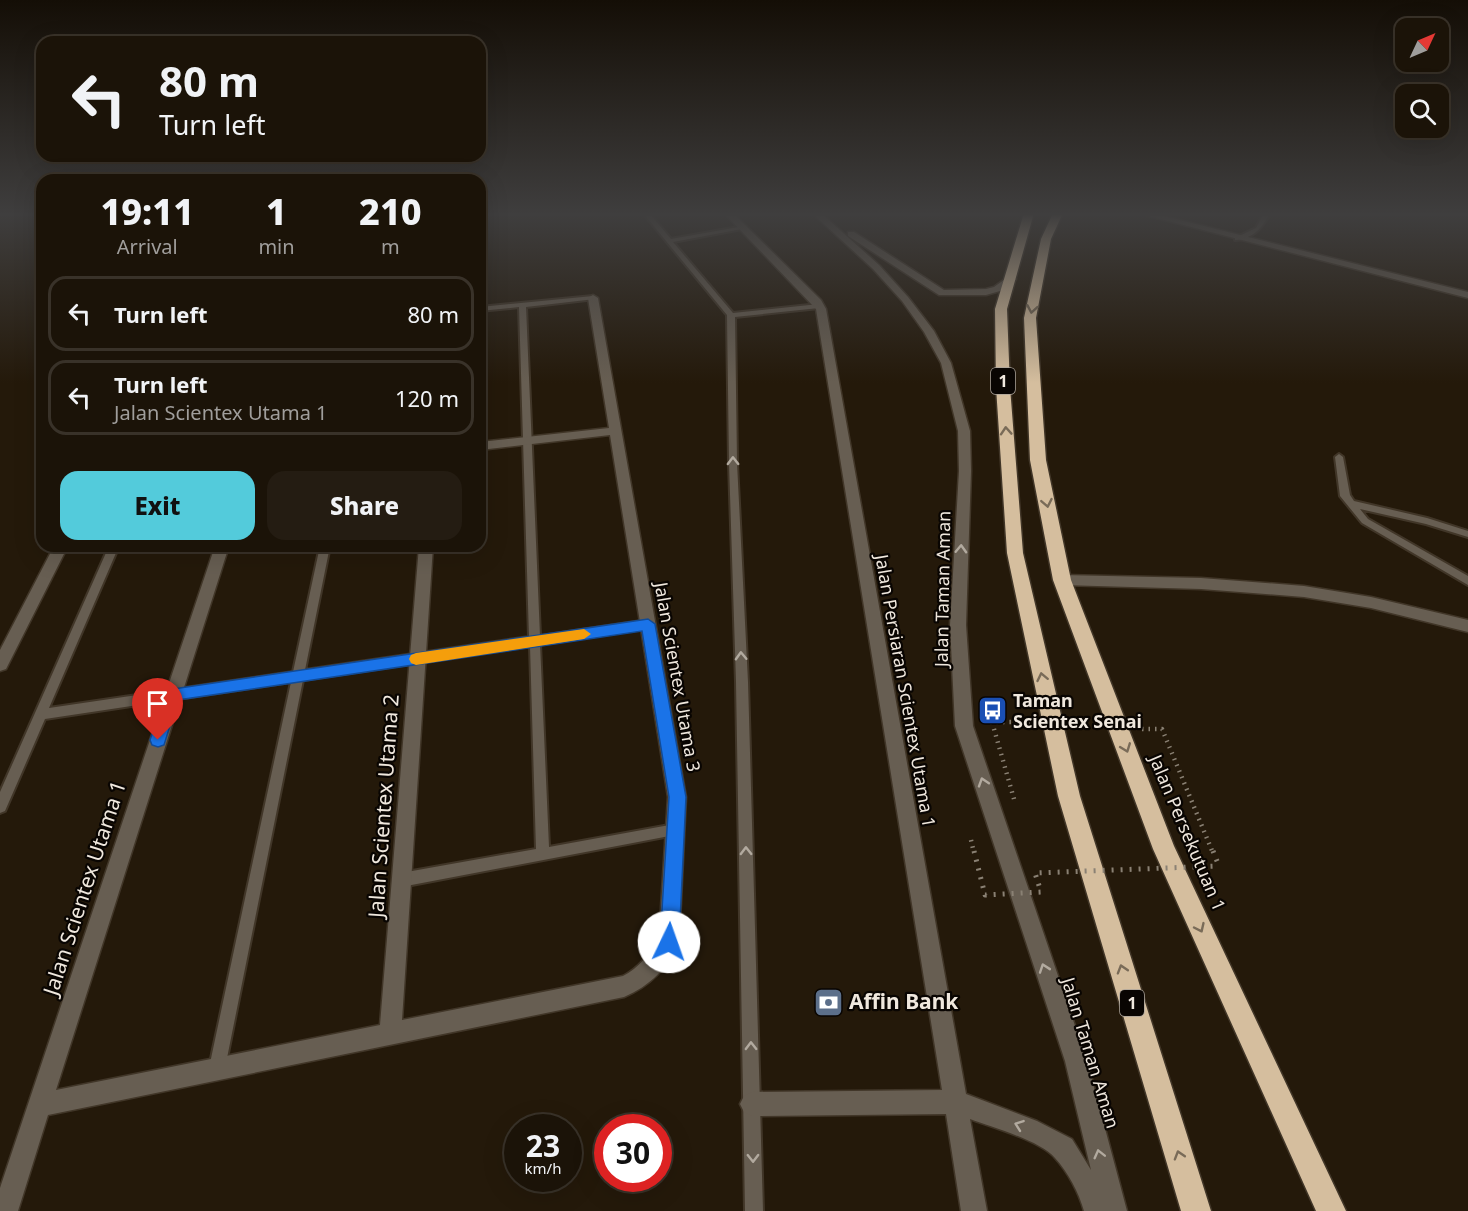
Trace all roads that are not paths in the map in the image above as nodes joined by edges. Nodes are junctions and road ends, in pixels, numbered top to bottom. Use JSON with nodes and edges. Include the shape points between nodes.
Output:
{"nodes":[{"id":1,"x":693,"y":270,"type":"edge"},
{"id":2,"x":783,"y":270,"type":"edge"},
{"id":3,"x":878,"y":270,"type":"edge"},
{"id":4,"x":906,"y":270,"type":"edge"},
{"id":5,"x":1013,"y":270,"type":"edge"},
{"id":6,"x":1040,"y":270,"type":"edge"},
{"id":7,"x":1363,"y":270,"type":"edge"},
{"id":8,"x":1011,"y":279,"type":"junction"},
{"id":9,"x":1468,"y":295,"type":"edge"},
{"id":10,"x":593,"y":298,"type":"joint"},
{"id":11,"x":522,"y":305,"type":"junction"},
{"id":12,"x":819,"y":306,"type":"junction"},
{"id":13,"x":486,"y":308,"type":"edge"},
{"id":14,"x":731,"y":315,"type":"junction"},
{"id":15,"x":616,"y":431,"type":"junction"},
{"id":16,"x":527,"y":441,"type":"junction"},
{"id":17,"x":486,"y":445,"type":"edge"},
{"id":18,"x":1339,"y":457,"type":"dead end"},
{"id":19,"x":1352,"y":504,"type":"junction"},
{"id":20,"x":1468,"y":534,"type":"edge"},
{"id":21,"x":59,"y":552,"type":"edge"},
{"id":22,"x":111,"y":552,"type":"edge"},
{"id":23,"x":220,"y":552,"type":"edge"},
{"id":24,"x":324,"y":552,"type":"edge"},
{"id":25,"x":426,"y":552,"type":"edge"},
{"id":26,"x":1062,"y":580,"type":"junction"},
{"id":27,"x":1468,"y":581,"type":"edge"},
{"id":28,"x":648,"y":624,"type":"junction"},
{"id":29,"x":1468,"y":626,"type":"edge"},
{"id":30,"x":535,"y":641,"type":"junction"},
{"id":31,"x":418,"y":659,"type":"junction"},
{"id":32,"x":0,"y":664,"type":"edge"},
{"id":33,"x":298,"y":676,"type":"junction"},
{"id":34,"x":173,"y":695,"type":"junction"},
{"id":35,"x":42,"y":714,"type":"junction"},
{"id":36,"x":0,"y":807,"type":"edge"},
{"id":37,"x":675,"y":830,"type":"junction"},
{"id":38,"x":543,"y":854,"type":"junction"},
{"id":39,"x":401,"y":880,"type":"junction"},
{"id":40,"x":390,"y":1033,"type":"junction"},
{"id":41,"x":217,"y":1068,"type":"junction"},
{"id":42,"x":955,"y":1102,"type":"junction"},
{"id":43,"x":752,"y":1104,"type":"junction"},
{"id":44,"x":40,"y":1105,"type":"junction"},
{"id":45,"x":5,"y":1211,"type":"edge"},
{"id":46,"x":754,"y":1211,"type":"edge"},
{"id":47,"x":974,"y":1211,"type":"edge"},
{"id":48,"x":1097,"y":1211,"type":"edge"},
{"id":49,"x":1114,"y":1211,"type":"edge"},
{"id":50,"x":1196,"y":1211,"type":"edge"},
{"id":51,"x":1331,"y":1211,"type":"edge"}],
"edges":[{"from":1,"to":14,"type":"lane"},
{"from":2,"to":12,"type":"street"},
{"from":49,"to":3,"type":"street","name":"Jalan Taman Aman","one_way":true,"via":[[1076,1061],[964,726],[958,625],[964,431],[946,363],[929,331]]},
{"from":4,"to":8,"type":"street","name":"Jalan Taman Aman","via":[[942,293],[986,292]]},
{"from":5,"to":8,"type":"highway","number":"1"},
{"from":6,"to":26,"type":"highway","name":"Jalan Persekutuan 1","number":"1","one_way":true,"via":[[1030,318],[1032,381],[1038,460]]},
{"from":7,"to":9,"type":"street"},
{"from":50,"to":8,"type":"highway","number":"1","one_way":true,"via":[[1069,796],[1015,553],[1001,309]]},
{"from":10,"to":11,"type":"lane"},
{"from":10,"to":15,"type":"street","name":"Jalan Scientex Utama 3"},
{"from":11,"to":13,"type":"lane"},
{"from":11,"to":16,"type":"lane"},
{"from":12,"to":14,"type":"lane"},
{"from":12,"to":42,"type":"street","name":"Jalan Persiaran Scientex Utama 1"},
{"from":43,"to":14,"type":"lane","one_way":true},
{"from":15,"to":16,"type":"street"},
{"from":15,"to":28,"type":"street","name":"Jalan Scientex Utama 3"},
{"from":16,"to":17,"type":"street"},
{"from":16,"to":30,"type":"lane"},
{"from":18,"to":19,"type":"lane","via":[[1345,496]]},
{"from":19,"to":20,"type":"lane"},
{"from":19,"to":27,"type":"lane","via":[[1365,520]]},
{"from":21,"to":32,"type":"street"},
{"from":22,"to":35,"type":"lane"},
{"from":23,"to":34,"type":"street","name":"Jalan Scientex Utama 1"},
{"from":24,"to":33,"type":"lane"},
{"from":25,"to":31,"type":"street","name":"Jalan Scientex Utama 2"},
{"from":26,"to":29,"type":"street","via":[[1222,583],[1298,591],[1341,596]]},
{"from":26,"to":51,"type":"highway","name":"Jalan Persekutuan 1","number":"1","one_way":true,"via":[[1164,849]]},
{"from":28,"to":30,"type":"lane"},
{"from":28,"to":37,"type":"street","name":"Jalan Scientex Utama 3","via":[[677,797]]},
{"from":30,"to":31,"type":"lane"},
{"from":30,"to":38,"type":"lane"},
{"from":31,"to":33,"type":"lane"},
{"from":31,"to":39,"type":"street","name":"Jalan Scientex Utama 2"},
{"from":33,"to":34,"type":"lane"},
{"from":33,"to":41,"type":"lane"},
{"from":34,"to":35,"type":"lane"},
{"from":34,"to":44,"type":"street","name":"Jalan Scientex Utama 1"},
{"from":35,"to":36,"type":"lane"},
{"from":37,"to":38,"type":"lane"},
{"from":37,"to":40,"type":"street","name":"Jalan Scientex Utama 3","via":[[669,942],[639,979],[624,986]]},
{"from":38,"to":39,"type":"lane"},
{"from":39,"to":40,"type":"street","name":"Jalan Scientex Utama 2"},
{"from":40,"to":41,"type":"street"},
{"from":41,"to":44,"type":"street"},
{"from":42,"to":43,"type":"street"},
{"from":42,"to":47,"type":"street","name":"Jalan Persiaran Scientex Utama 1"},
{"from":48,"to":42,"type":"street","one_way":true,"via":[[1091,1192],[1063,1148],[1029,1129]]},
{"from":43,"to":46,"type":"lane","one_way":true},
{"from":44,"to":45,"type":"street","name":"Jalan Scientex Utama 1"}]}
